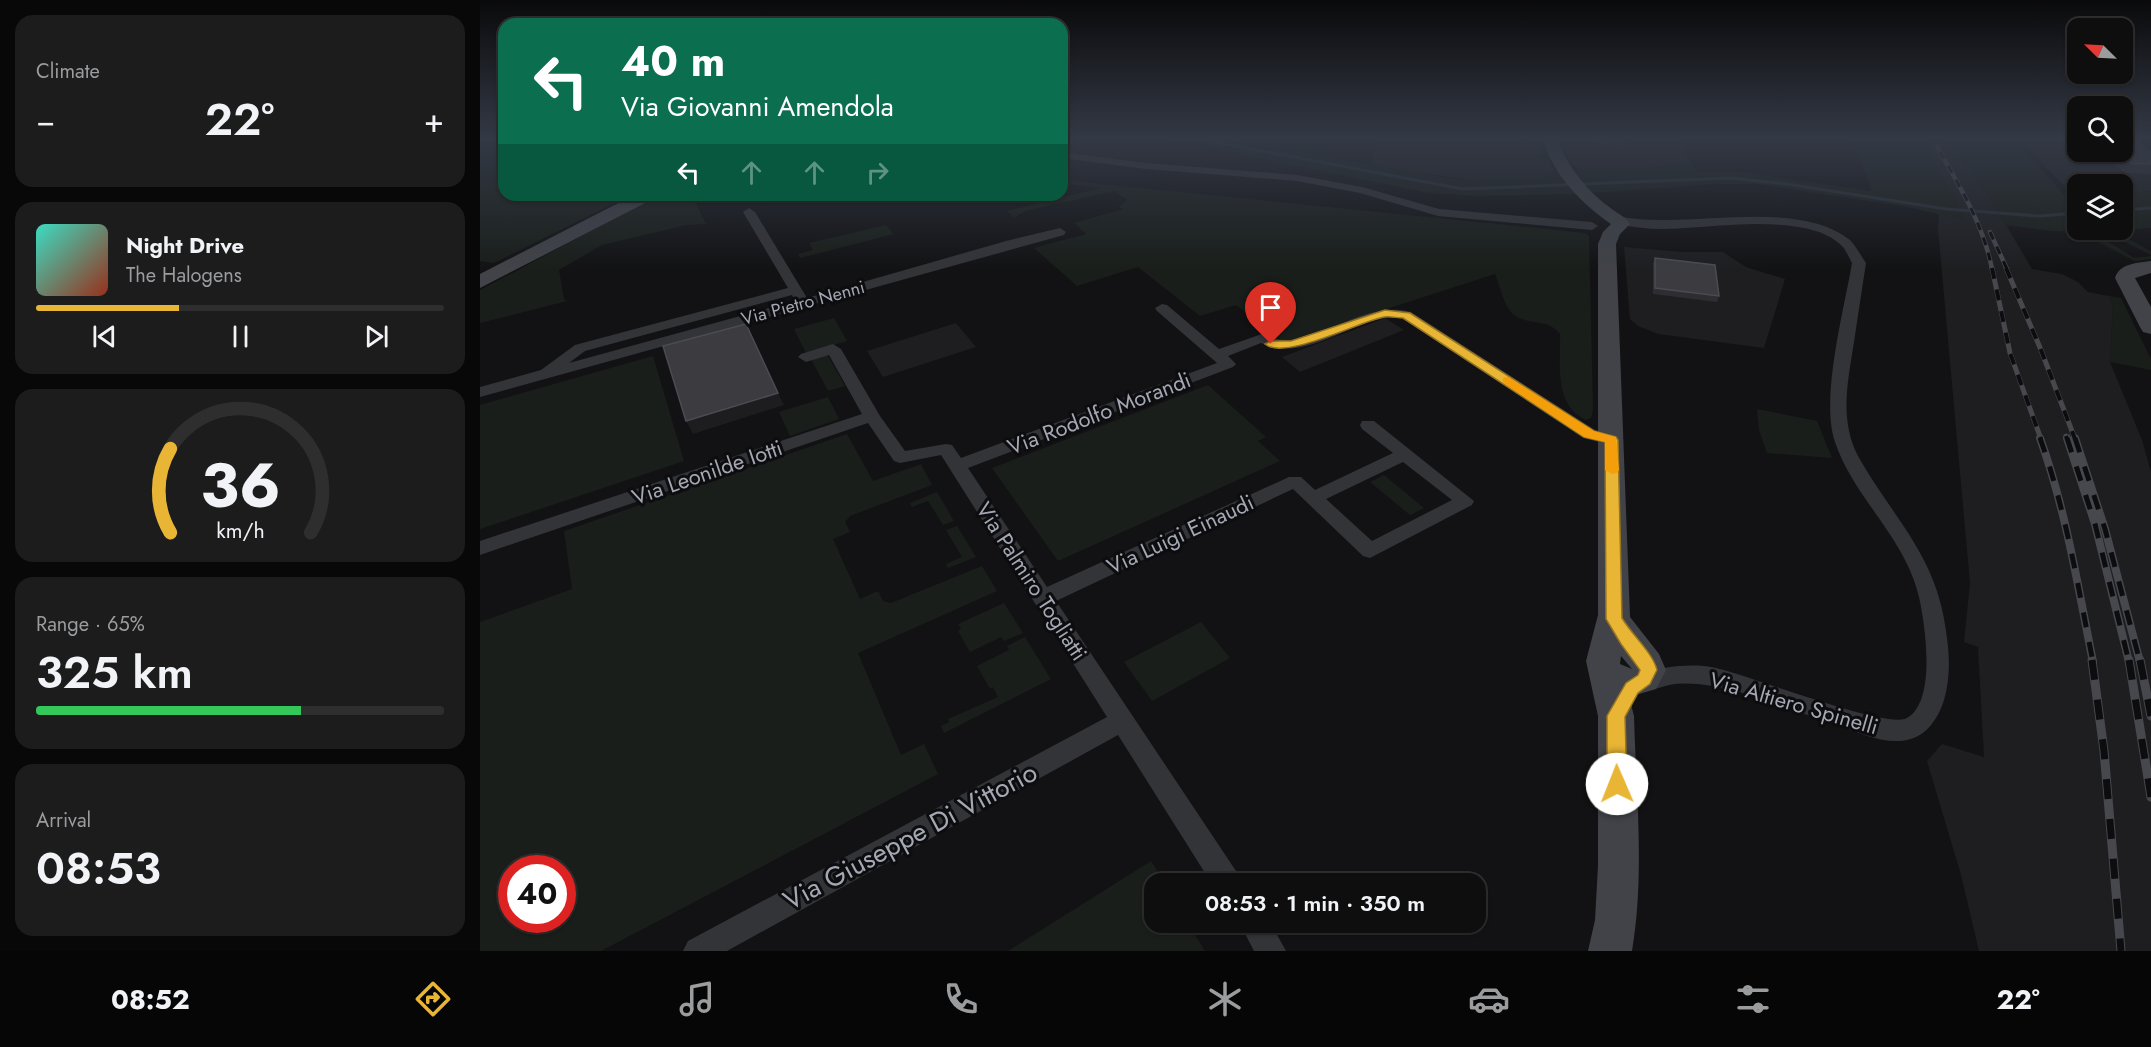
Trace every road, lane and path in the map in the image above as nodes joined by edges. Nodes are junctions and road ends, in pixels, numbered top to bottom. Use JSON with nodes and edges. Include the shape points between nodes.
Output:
{"nodes":[{"id":1,"x":1321,"y":182,"type":"edge"},
{"id":2,"x":1575,"y":182,"type":"edge"},
{"id":3,"x":635,"y":201,"type":"edge"},
{"id":4,"x":749,"y":212,"type":"dead end"},
{"id":5,"x":1600,"y":220,"type":"junction"},
{"id":6,"x":1060,"y":232,"type":"dead end"},
{"id":7,"x":2151,"y":267,"type":"edge"},
{"id":8,"x":480,"y":282,"type":"edge"},
{"id":9,"x":800,"y":297,"type":"junction"},
{"id":10,"x":1162,"y":308,"type":"dead end"},
{"id":11,"x":2151,"y":327,"type":"edge"},
{"id":12,"x":1217,"y":355,"type":"junction"},
{"id":13,"x":806,"y":357,"type":"dead end"},
{"id":14,"x":480,"y":392,"type":"edge"},
{"id":15,"x":872,"y":416,"type":"junction"},
{"id":16,"x":1368,"y":425,"type":"dead end"},
{"id":17,"x":1611,"y":440,"type":"junction"},
{"id":18,"x":1405,"y":454,"type":"junction"},
{"id":19,"x":957,"y":466,"type":"junction"},
{"id":20,"x":1313,"y":498,"type":"junction"},
{"id":21,"x":480,"y":548,"type":"edge"},
{"id":22,"x":1042,"y":598,"type":"junction"},
{"id":23,"x":1625,"y":669,"type":"junction"},
{"id":24,"x":1122,"y":721,"type":"junction"},
{"id":25,"x":1221,"y":873,"type":"edge"},
{"id":26,"x":1260,"y":933,"type":"edge"},
{"id":27,"x":698,"y":951,"type":"edge"},
{"id":28,"x":1271,"y":951,"type":"edge"},
{"id":29,"x":1610,"y":951,"type":"edge"}],
"edges":[{"from":1,"to":5,"type":"street","name":"Via Altiero Spinelli","via":[[1438,212],[1561,225]]},
{"from":2,"to":5,"type":"street"},
{"from":3,"to":8,"type":"street"},
{"from":4,"to":9,"type":"street"},
{"from":5,"to":17,"type":"street"},
{"from":5,"to":23,"type":"street","name":"Via Altiero Spinelli","via":[[1673,225],[1783,221],[1825,232],[1854,252],[1859,263],[1836,406],[1839,428],[1854,465],[1923,576],[1936,629],[1938,668],[1927,717],[1906,730],[1889,731],[1710,676]]},
{"from":6,"to":9,"type":"street","name":"Via Pietro Nenni"},
{"from":7,"to":11,"type":"street","via":[[2133,270],[2125,278]]},
{"from":9,"to":14,"type":"street","name":"Via Pietro Nenni"},
{"from":10,"to":12,"type":"street","name":"Via Rodolfo Morandi"},
{"from":12,"to":17,"type":"street","via":[[1262,338],[1271,344],[1292,344],[1385,313],[1406,315],[1589,434]]},
{"from":12,"to":19,"type":"street","name":"Via Rodolfo Morandi","via":[[1228,364]]},
{"from":13,"to":15,"type":"street","name":"Via Palmiro Togliatti","via":[[832,348]]},
{"from":15,"to":19,"type":"street","name":"Via Palmiro Togliatti","via":[[900,457],[946,449]]},
{"from":15,"to":21,"type":"street","name":"Via Leonilde Iotti"},
{"from":16,"to":18,"type":"street","name":"Via Luigi Einaudi"},
{"from":17,"to":23,"type":"street","via":[[1614,619]]},
{"from":18,"to":20,"type":"street"},
{"from":18,"to":20,"type":"street","name":"Via Luigi Einaudi","via":[[1465,501],[1370,551]]},
{"from":19,"to":22,"type":"street","name":"Via Palmiro Togliatti"},
{"from":20,"to":22,"type":"street","name":"Via Luigi Einaudi","via":[[1294,481]]},
{"from":22,"to":24,"type":"street","name":"Via Palmiro Togliatti"},
{"from":23,"to":29,"type":"street","via":[[1616,716],[1618,865],[1616,920]]},
{"from":24,"to":25,"type":"street","name":"Via Palmiro Togliatti"},
{"from":24,"to":27,"type":"street","name":"Via Giuseppe Di Vittorio"},
{"from":26,"to":28,"type":"street"}]}
